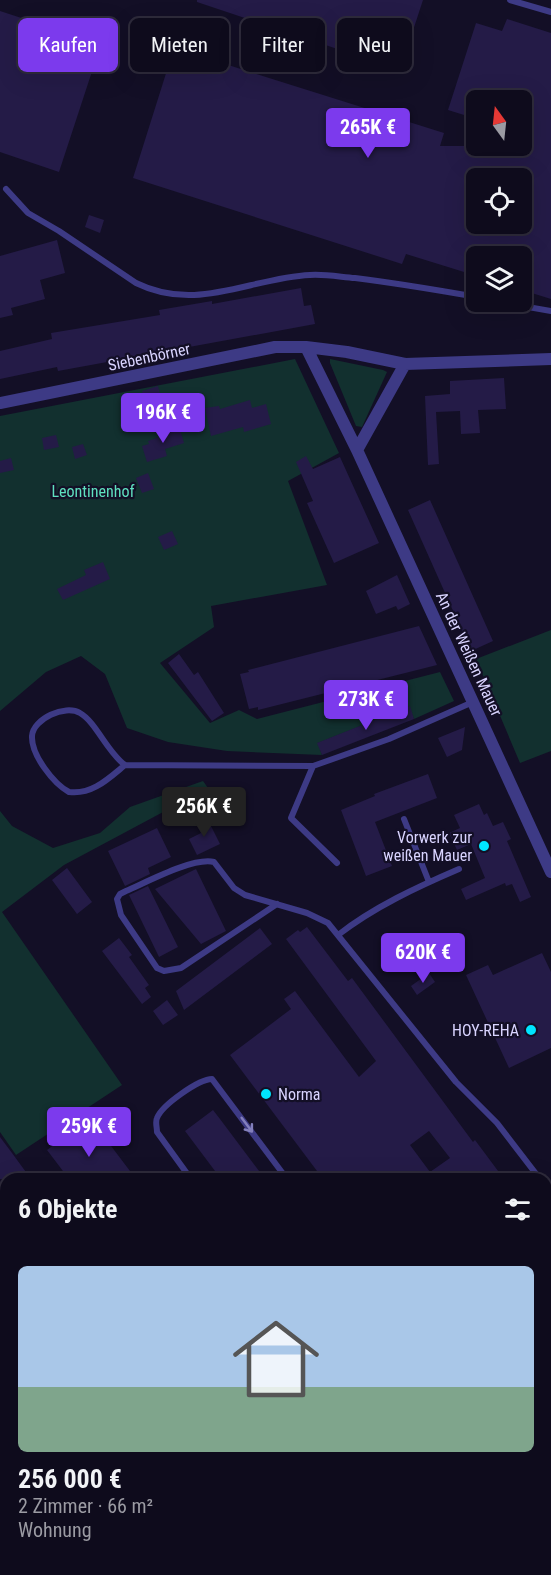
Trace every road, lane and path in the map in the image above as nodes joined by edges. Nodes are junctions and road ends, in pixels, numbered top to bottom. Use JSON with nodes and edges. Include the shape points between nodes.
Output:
{"nodes":[{"id":1,"x":510,"y":0,"type":"edge"},
{"id":2,"x":551,"y":12,"type":"edge"},
{"id":3,"x":6,"y":189,"type":"dead end"},
{"id":4,"x":466,"y":295,"type":"edge"},
{"id":5,"x":532,"y":308,"type":"edge"},
{"id":6,"x":551,"y":311,"type":"edge"},
{"id":7,"x":306,"y":347,"type":"junction"},
{"id":8,"x":551,"y":359,"type":"edge"},
{"id":9,"x":405,"y":364,"type":"junction"},
{"id":10,"x":0,"y":403,"type":"edge"},
{"id":11,"x":357,"y":450,"type":"junction"},
{"id":12,"x":473,"y":702,"type":"junction"},
{"id":13,"x":125,"y":765,"type":"junction"},
{"id":14,"x":313,"y":766,"type":"junction"},
{"id":15,"x":404,"y":819,"type":"dead end"},
{"id":16,"x":337,"y":863,"type":"dead end"},
{"id":17,"x":459,"y":869,"type":"dead end"},
{"id":18,"x":551,"y":872,"type":"edge"},
{"id":19,"x":429,"y":882,"type":"junction"},
{"id":20,"x":277,"y":904,"type":"junction"},
{"id":21,"x":338,"y":935,"type":"junction"},
{"id":22,"x":187,"y":1173,"type":"edge"},
{"id":23,"x":282,"y":1173,"type":"edge"},
{"id":24,"x":535,"y":1173,"type":"edge"}],
"edges":[{"from":1,"to":2,"type":"lane"},
{"from":3,"to":4,"type":"lane","via":[[27,213],[136,283],[172,296],[197,296],[311,275],[389,282]]},
{"from":5,"to":6,"type":"lane"},
{"from":7,"to":9,"type":"street","name":"Siebenbörner"},
{"from":7,"to":10,"type":"street","name":"Siebenbörner","via":[[275,347]]},
{"from":7,"to":11,"type":"street","name":"An der Weißen Mauer"},
{"from":8,"to":9,"type":"street","name":"Siebenbörner"},
{"from":9,"to":11,"type":"street"},
{"from":11,"to":12,"type":"street","name":"An der Weißen Mauer"},
{"from":12,"to":14,"type":"lane","via":[[389,739]]},
{"from":12,"to":18,"type":"street","name":"An der Weißen Mauer"},
{"from":13,"to":13,"type":"lane","via":[[99,786],[86,792],[69,792],[49,776],[33,746],[34,729],[55,712],[71,709],[87,718],[114,757]]},
{"from":13,"to":14,"type":"lane"},
{"from":14,"to":16,"type":"lane","via":[[291,818]]},
{"from":15,"to":19,"type":"lane"},
{"from":17,"to":19,"type":"lane"},
{"from":19,"to":21,"type":"lane","via":[[359,919]]},
{"from":20,"to":20,"type":"lane","via":[[181,968],[164,970],[158,968],[121,915],[117,899],[126,891],[208,861],[214,862],[234,888],[245,895]]},
{"from":20,"to":21,"type":"lane","via":[[328,923]]},
{"from":21,"to":24,"type":"lane","via":[[456,1082],[497,1123]]},
{"from":22,"to":23,"type":"lane","one_way":true,"via":[[157,1132],[156,1123],[166,1105],[201,1081],[212,1079]]}]}
